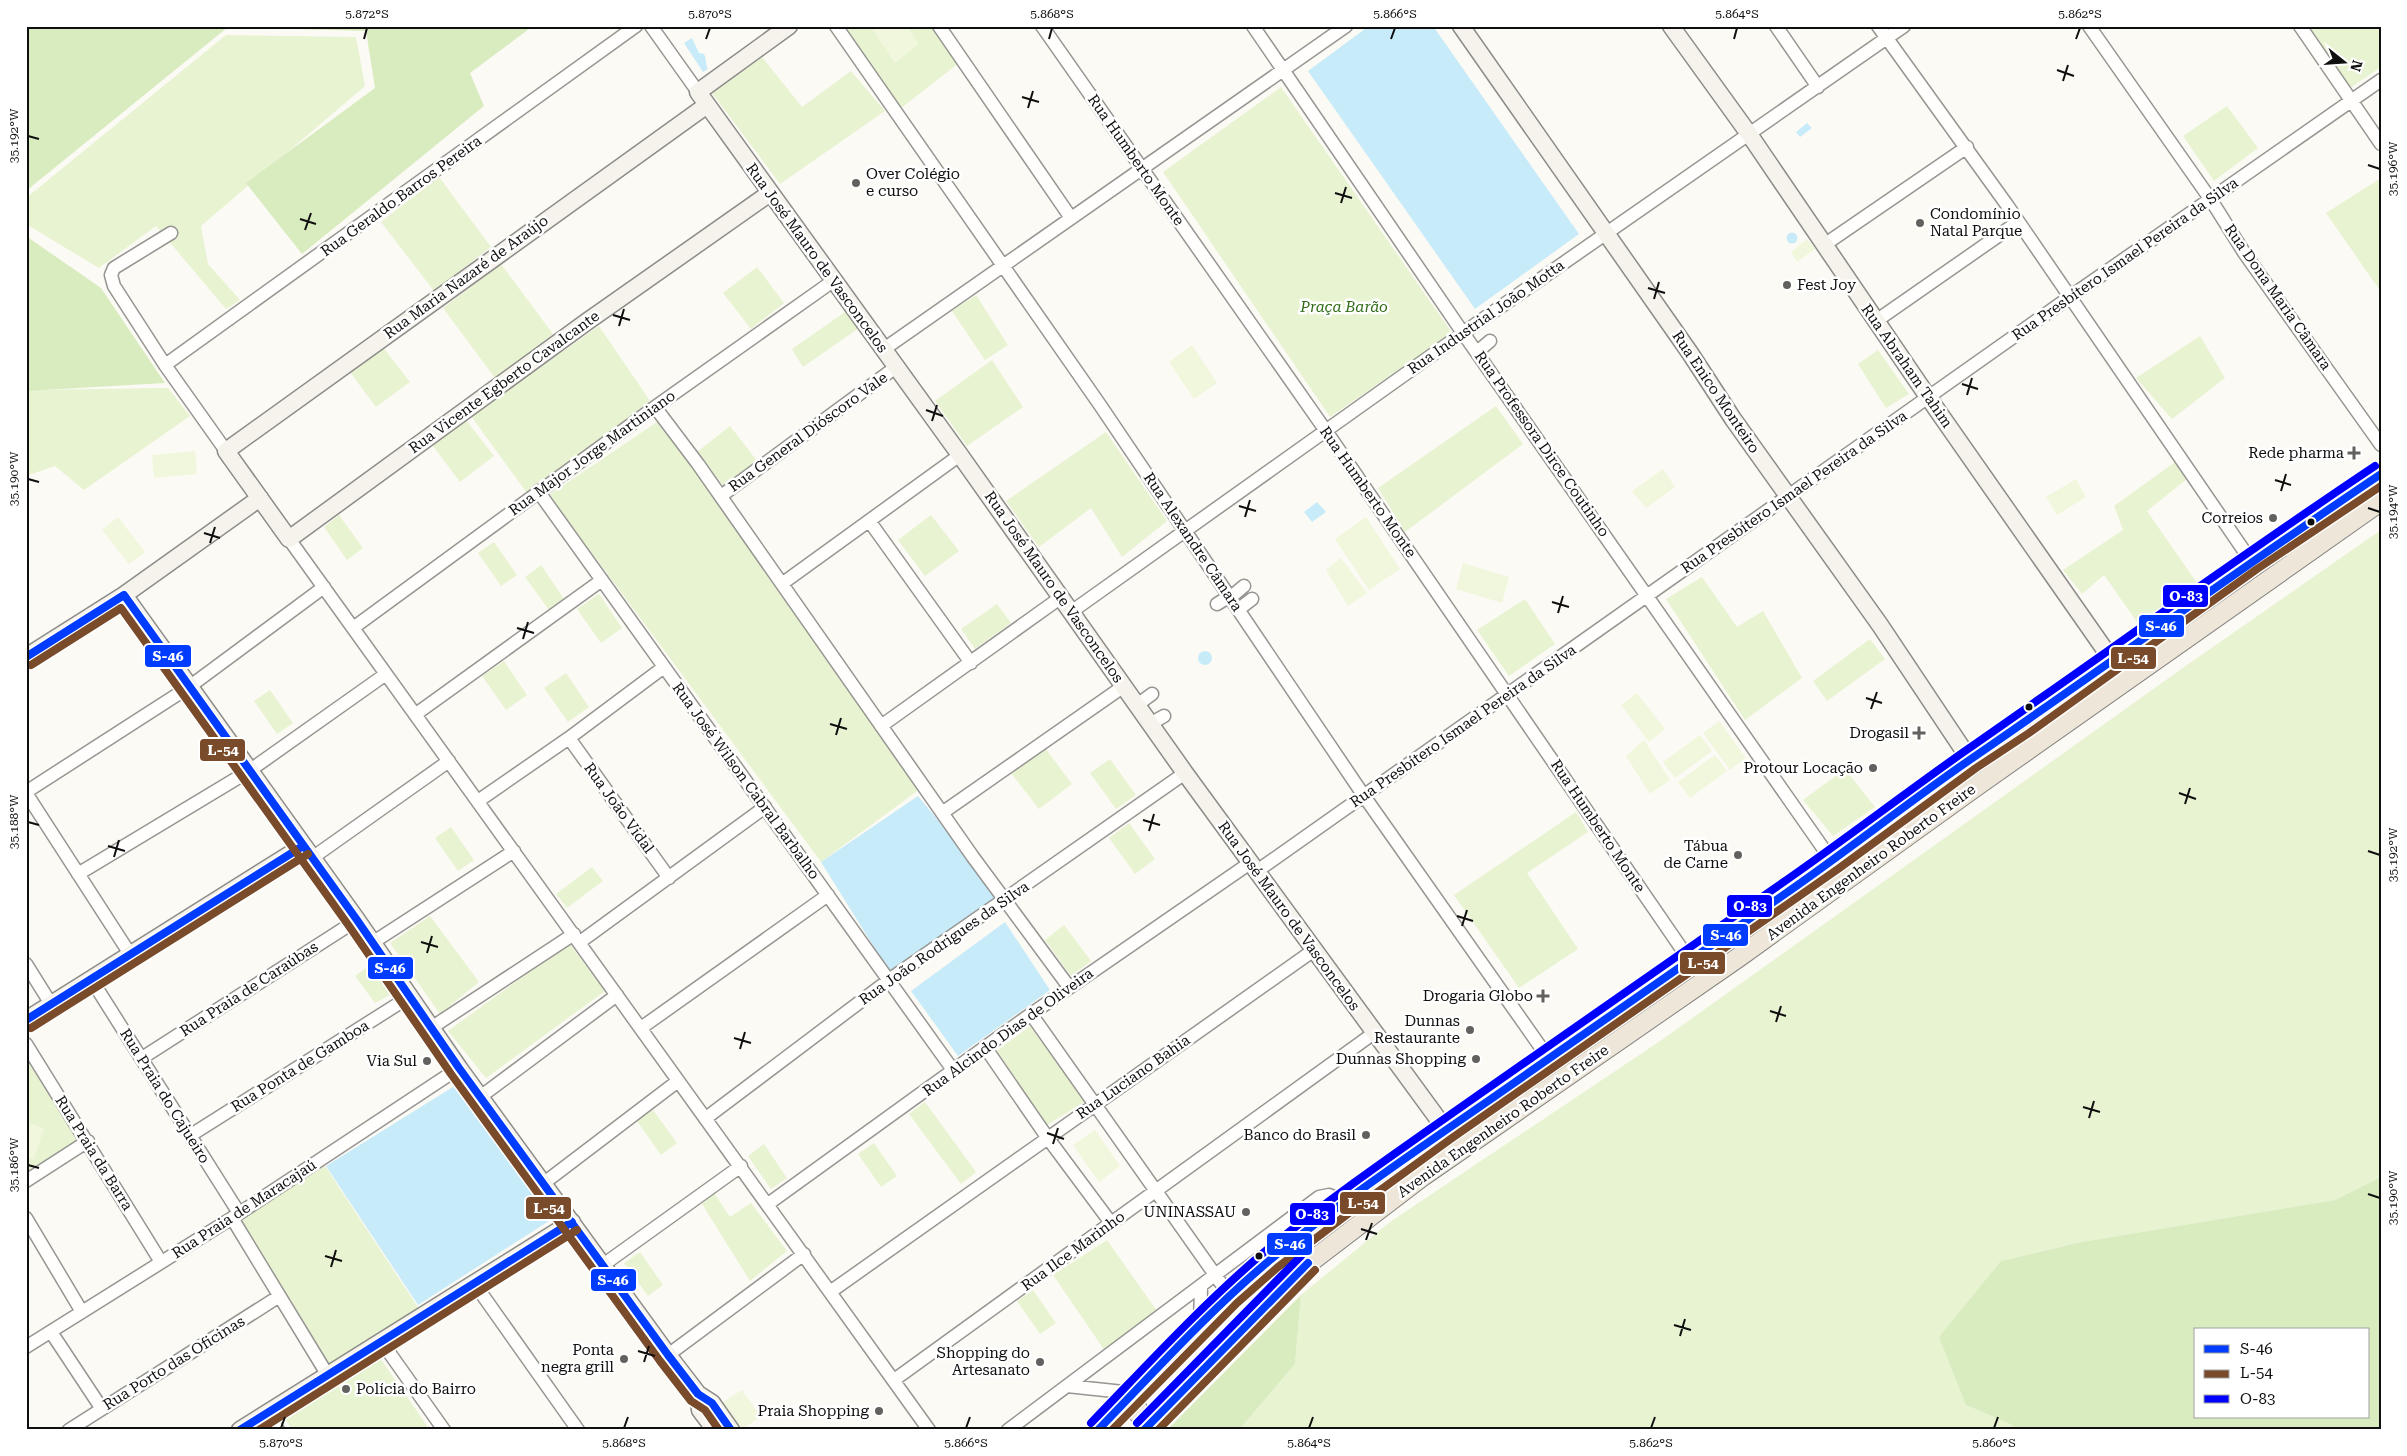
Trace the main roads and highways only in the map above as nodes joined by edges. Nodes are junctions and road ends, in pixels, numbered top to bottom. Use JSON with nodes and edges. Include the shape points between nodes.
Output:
{"nodes":[{"id":1,"x":788,"y":26,"type":"edge"},
{"id":2,"x":1461,"y":26,"type":"edge"},
{"id":3,"x":1672,"y":26,"type":"edge"},
{"id":4,"x":703,"y":99,"type":"junction"},
{"id":5,"x":770,"y":193,"type":"junction"},
{"id":6,"x":2381,"y":474,"type":"edge"},
{"id":7,"x":260,"y":498,"type":"junction"},
{"id":8,"x":2381,"y":501,"type":"edge"},
{"id":9,"x":124,"y":594,"type":"junction"},
{"id":10,"x":26,"y":657,"type":"edge"},
{"id":11,"x":2113,"y":661,"type":"junction"},
{"id":12,"x":2126,"y":680,"type":"junction"},
{"id":13,"x":2023,"y":725,"type":"junction"},
{"id":14,"x":1970,"y":760,"type":"junction"},
{"id":15,"x":1978,"y":785,"type":"junction"},
{"id":16,"x":308,"y":852,"type":"junction"},
{"id":17,"x":26,"y":1020,"type":"edge"},
{"id":18,"x":1446,"y":1130,"type":"junction"},
{"id":19,"x":572,"y":1222,"type":"junction"},
{"id":20,"x":698,"y":1394,"type":"junction"},
{"id":21,"x":1133,"y":1394,"type":"junction"},
{"id":22,"x":1110,"y":1426,"type":"edge"},
{"id":23,"x":1147,"y":1426,"type":"edge"},
{"id":24,"x":240,"y":1430,"type":"edge"},
{"id":25,"x":715,"y":1430,"type":"edge"},
{"id":26,"x":731,"y":1430,"type":"edge"}],
"edges":[{"from":1,"to":4,"type":"main road","name":"Rua Maria Nazaré de Araújo"},
{"from":2,"to":14,"type":"main road","name":"Rua Enico Monteiro","via":[[1880,625]]},
{"from":3,"to":11,"type":"main road","name":"Rua Abraham Tahim"},
{"from":4,"to":5,"type":"main road","name":"Rua José Mauro de Vasconcelos"},
{"from":4,"to":7,"type":"main road","name":"Rua Maria Nazaré de Araújo","via":[[226,451]]},
{"from":5,"to":7,"type":"main road","name":"Rua Vicente Egberto Cavalcante","via":[[289,539]]},
{"from":5,"to":18,"type":"main road","name":"Rua José Mauro de Vasconcelos","via":[[1137,705],[1157,720],[1185,773]]},
{"from":6,"to":11,"type":"main road","name":"Avenida Engenheiro Roberto Freire","via":[[2251,561]]},
{"from":7,"to":9,"type":"main road"},
{"from":8,"to":12,"type":"main road","name":"Avenida Engenheiro Roberto Freire"},
{"from":9,"to":10,"type":"main road"},
{"from":9,"to":16,"type":"main road"},
{"from":11,"to":12,"type":"main road","name":"Rua Abraham Tahim"},
{"from":11,"to":13,"type":"main road","name":"Avenida Engenheiro Roberto Freire"},
{"from":12,"to":15,"type":"main road","name":"Avenida Engenheiro Roberto Freire"},
{"from":13,"to":14,"type":"main road","name":"Avenida Engenheiro Roberto Freire"},
{"from":13,"to":15,"type":"main road","via":[[2028,728],[2026,740],[1985,773]]},
{"from":14,"to":18,"type":"main road","name":"Avenida Engenheiro Roberto Freire","via":[[1832,861]]},
{"from":15,"to":23,"type":"main road","name":"Avenida Engenheiro Roberto Freire","via":[[1349,1231],[1305,1266]]},
{"from":16,"to":17,"type":"main road","via":[[130,954]]},
{"from":16,"to":19,"type":"main road","via":[[459,1068]]},
{"from":18,"to":21,"type":"main road","name":"Avenida Engenheiro Roberto Freire","via":[[1272,1259],[1200,1324]]},
{"from":19,"to":20,"type":"main road"},
{"from":19,"to":24,"type":"main road"},
{"from":20,"to":25,"type":"main road","via":[[700,1410]]},
{"from":20,"to":26,"type":"main road","via":[[712,1403]]},
{"from":21,"to":22,"type":"main road","name":"Avenida Engenheiro Roberto Freire"},
{"from":21,"to":23,"type":"main road","via":[[1139,1414]]}]}
